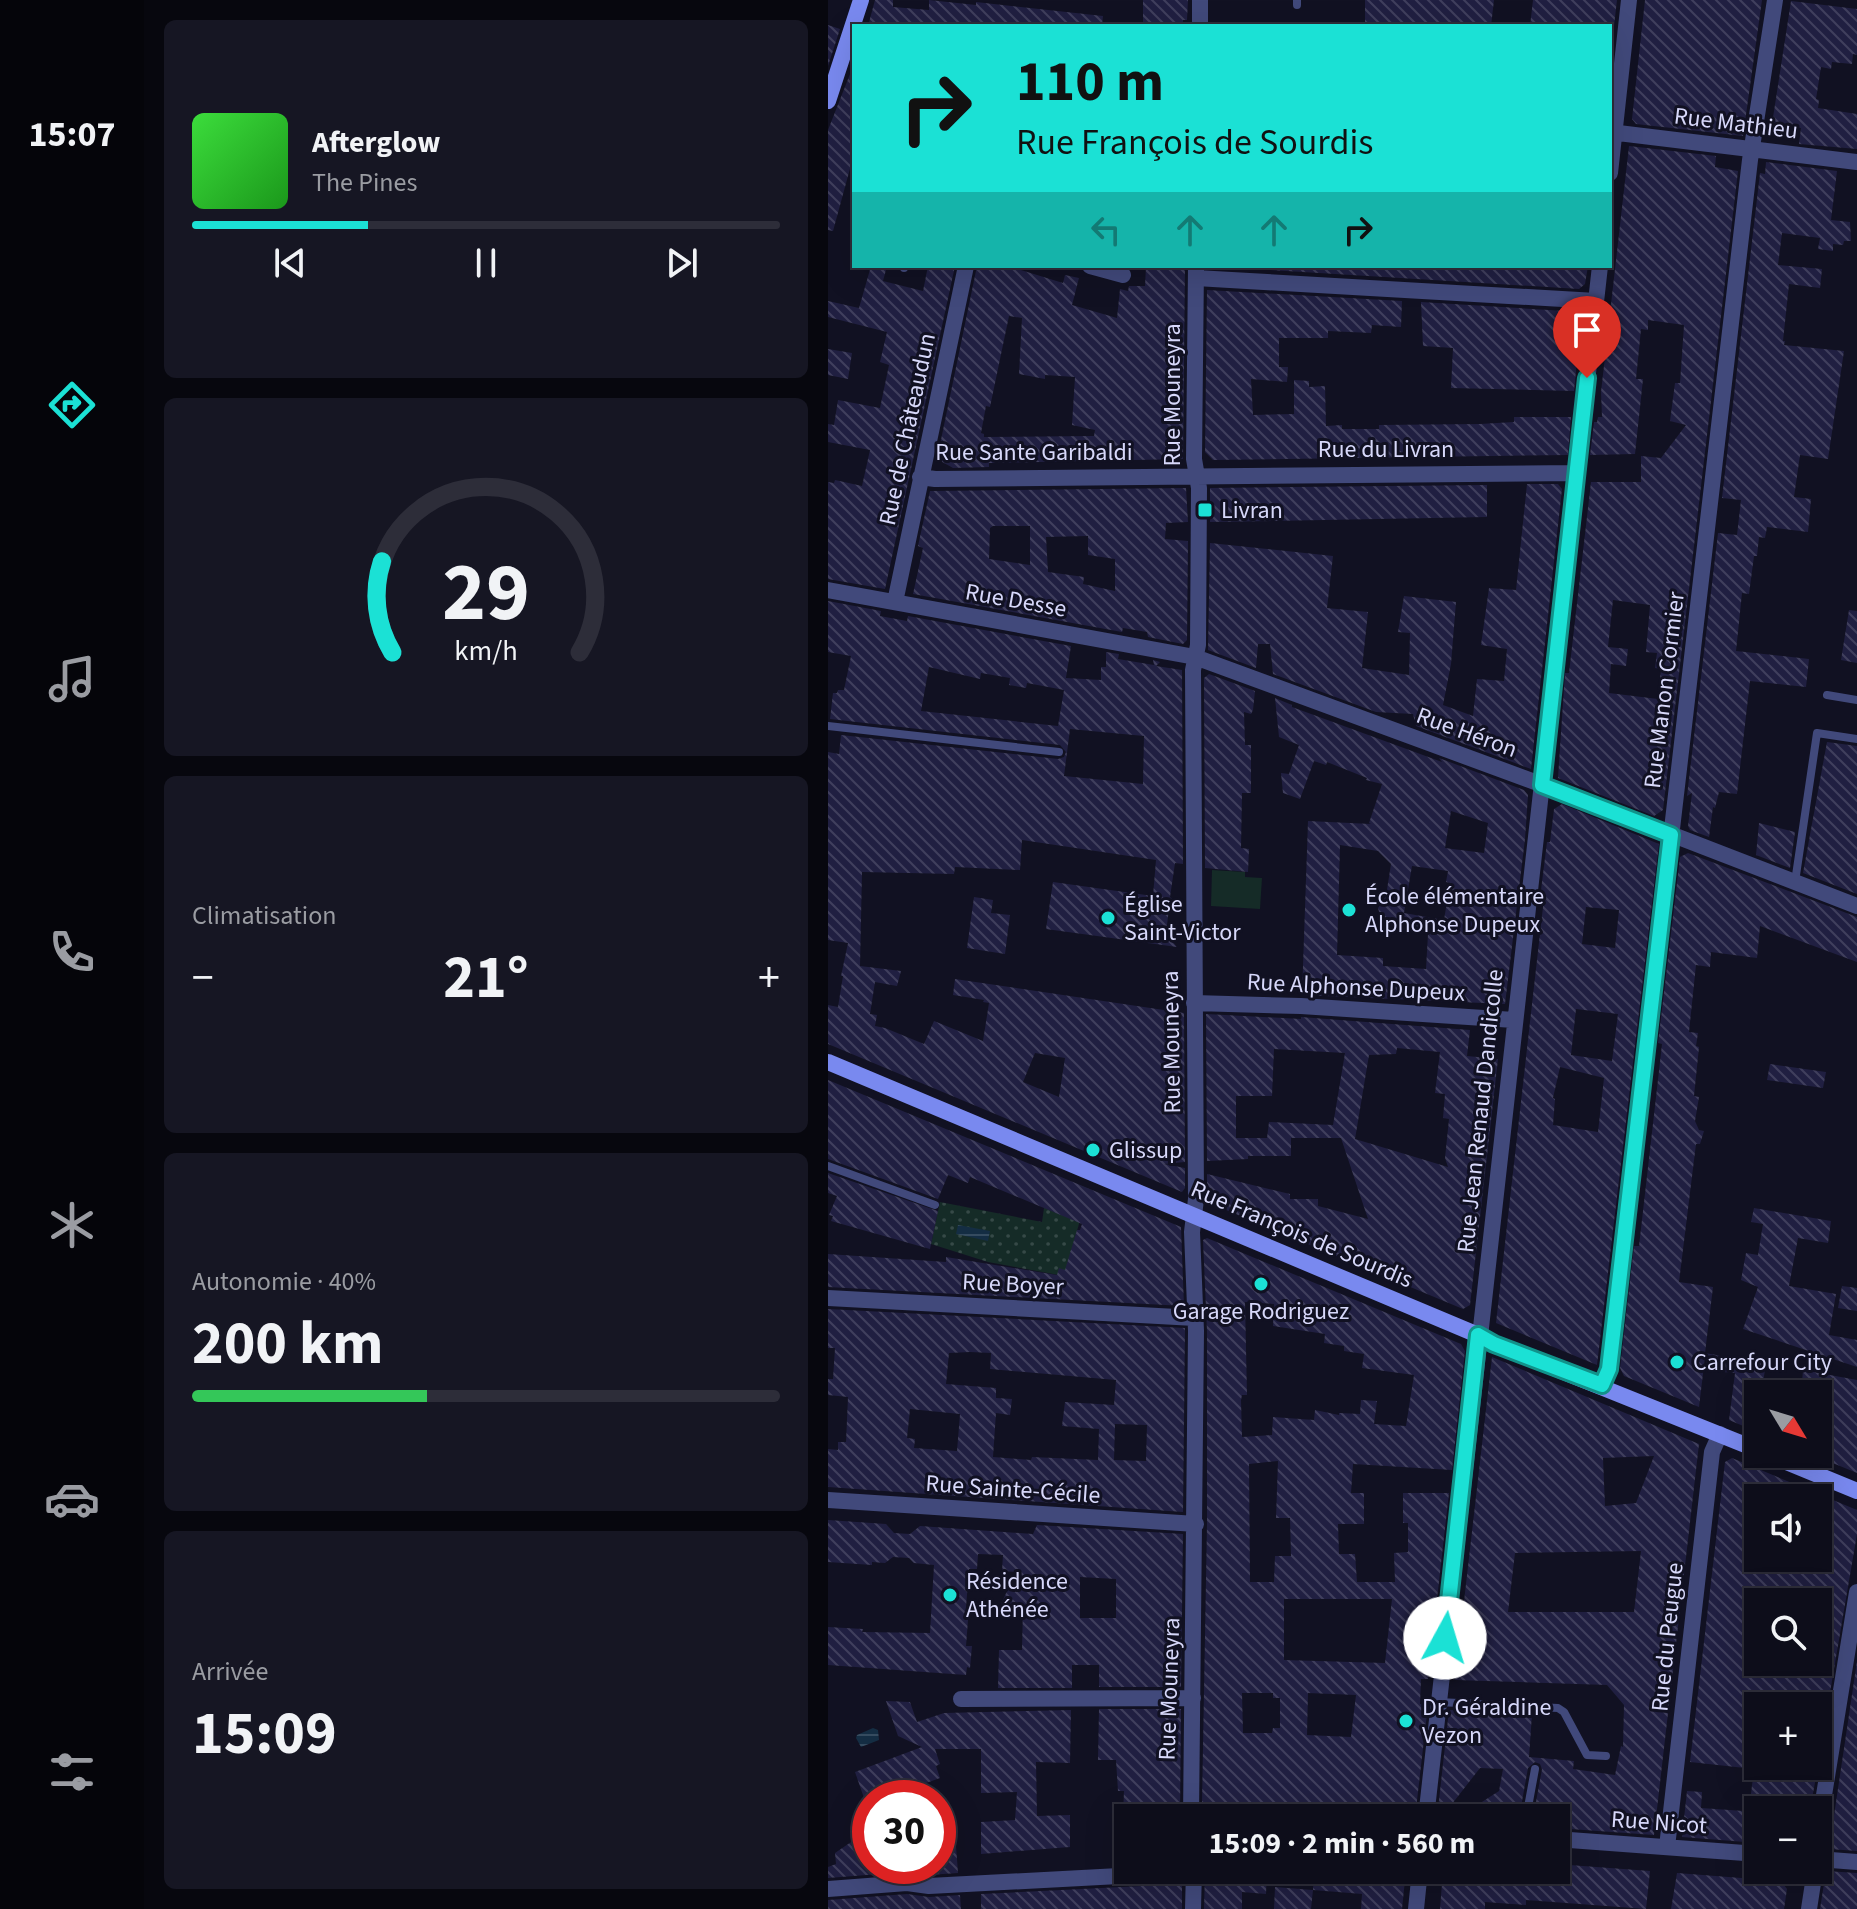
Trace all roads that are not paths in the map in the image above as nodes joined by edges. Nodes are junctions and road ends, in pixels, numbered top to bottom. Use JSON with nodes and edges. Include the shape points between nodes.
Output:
{"nodes":[{"id":1,"x":861,"y":0,"type":"edge"},
{"id":2,"x":1200,"y":0,"type":"edge"},
{"id":3,"x":1629,"y":0,"type":"edge"},
{"id":4,"x":1775,"y":0,"type":"edge"},
{"id":5,"x":856,"y":24,"type":"edge"},
{"id":6,"x":1200,"y":24,"type":"edge"},
{"id":7,"x":851,"y":44,"type":"edge"},
{"id":8,"x":828,"y":101,"type":"edge"},
{"id":9,"x":1612,"y":132,"type":"edge"},
{"id":10,"x":1752,"y":149,"type":"junction"},
{"id":11,"x":1857,"y":162,"type":"edge"},
{"id":12,"x":966,"y":268,"type":"edge"},
{"id":13,"x":1097,"y":268,"type":"edge"},
{"id":14,"x":1600,"y":268,"type":"edge"},
{"id":15,"x":1196,"y":272,"type":"edge"},
{"id":16,"x":1123,"y":275,"type":"dead end"},
{"id":17,"x":1596,"y":301,"type":"junction"},
{"id":18,"x":1576,"y":473,"type":"junction"},
{"id":19,"x":1195,"y":475,"type":"junction"},
{"id":20,"x":920,"y":477,"type":"junction"},
{"id":21,"x":828,"y":590,"type":"edge"},
{"id":22,"x":895,"y":602,"type":"junction"},
{"id":23,"x":1195,"y":657,"type":"junction"},
{"id":24,"x":1827,"y":695,"type":"dead end"},
{"id":25,"x":1857,"y":700,"type":"edge"},
{"id":26,"x":828,"y":726,"type":"edge"},
{"id":27,"x":1857,"y":739,"type":"edge"},
{"id":28,"x":1059,"y":752,"type":"dead end"},
{"id":29,"x":1542,"y":785,"type":"junction"},
{"id":30,"x":1671,"y":835,"type":"junction"},
{"id":31,"x":1795,"y":882,"type":"junction"},
{"id":32,"x":1857,"y":906,"type":"edge"},
{"id":33,"x":1194,"y":1003,"type":"junction"},
{"id":34,"x":1514,"y":1020,"type":"junction"},
{"id":35,"x":828,"y":1062,"type":"edge"},
{"id":36,"x":828,"y":1166,"type":"edge"},
{"id":37,"x":935,"y":1205,"type":"dead end"},
{"id":38,"x":1193,"y":1215,"type":"junction"},
{"id":39,"x":828,"y":1298,"type":"edge"},
{"id":40,"x":1195,"y":1318,"type":"junction"},
{"id":41,"x":1478,"y":1335,"type":"junction"},
{"id":42,"x":1602,"y":1385,"type":"junction"},
{"id":43,"x":1720,"y":1434,"type":"junction"},
{"id":44,"x":1744,"y":1444,"type":"edge"},
{"id":45,"x":1801,"y":1468,"type":"edge"},
{"id":46,"x":1857,"y":1491,"type":"edge"},
{"id":47,"x":828,"y":1500,"type":"edge"},
{"id":48,"x":1196,"y":1524,"type":"junction"},
{"id":49,"x":1857,"y":1592,"type":"edge"},
{"id":50,"x":1193,"y":1698,"type":"junction"},
{"id":51,"x":961,"y":1699,"type":"dead end"},
{"id":52,"x":1438,"y":1702,"type":"junction"},
{"id":53,"x":1606,"y":1756,"type":"dead end"},
{"id":54,"x":1535,"y":1769,"type":"dead end"},
{"id":55,"x":1824,"y":1796,"type":"edge"},
{"id":56,"x":1191,"y":1804,"type":"edge"},
{"id":57,"x":1427,"y":1804,"type":"edge"},
{"id":58,"x":1529,"y":1804,"type":"edge"},
{"id":59,"x":1570,"y":1840,"type":"edge"},
{"id":60,"x":1667,"y":1847,"type":"junction"},
{"id":61,"x":1744,"y":1853,"type":"edge"},
{"id":62,"x":1832,"y":1860,"type":"edge"},
{"id":63,"x":1857,"y":1862,"type":"edge"},
{"id":64,"x":1114,"y":1876,"type":"edge"},
{"id":65,"x":1194,"y":1884,"type":"edge"},
{"id":66,"x":1419,"y":1884,"type":"edge"},
{"id":67,"x":1813,"y":1884,"type":"edge"},
{"id":68,"x":828,"y":1889,"type":"edge"},
{"id":69,"x":1193,"y":1909,"type":"edge"},
{"id":70,"x":1416,"y":1909,"type":"edge"},
{"id":71,"x":1809,"y":1909,"type":"edge"}],
"edges":[{"from":1,"to":5,"type":"street"},
{"from":2,"to":6,"type":"street"},
{"from":3,"to":9,"type":"street"},
{"from":4,"to":10,"type":"street","name":"Rue Manon Cormier"},
{"from":7,"to":8,"type":"street"},
{"from":9,"to":10,"type":"street","name":"Rue Mathieu"},
{"from":10,"to":11,"type":"street","name":"Rue Mathieu"},
{"from":10,"to":30,"type":"street","name":"Rue Manon Cormier"},
{"from":12,"to":20,"type":"street","name":"Rue de Châteaudun"},
{"from":13,"to":16,"type":"street"},
{"from":14,"to":17,"type":"street","name":"Rue Jean Renaud Dandicolle"},
{"from":15,"to":17,"type":"street"},
{"from":15,"to":19,"type":"street","name":"Rue Mouneyra"},
{"from":17,"to":18,"type":"street","name":"Rue Jean Renaud Dandicolle"},
{"from":18,"to":19,"type":"street","name":"Rue du Livran"},
{"from":18,"to":29,"type":"street","name":"Rue Jean Renaud Dandicolle"},
{"from":19,"to":20,"type":"street","name":"Rue Sante Garibaldi"},
{"from":19,"to":23,"type":"street","name":"Rue Mouneyra"},
{"from":20,"to":22,"type":"street","name":"Rue de Châteaudun"},
{"from":21,"to":22,"type":"street","name":"Rue Desse"},
{"from":22,"to":23,"type":"street","name":"Rue Desse"},
{"from":23,"to":29,"type":"street","name":"Rue Héron"},
{"from":23,"to":33,"type":"street","name":"Rue Mouneyra"},
{"from":24,"to":25,"type":"lane"},
{"from":26,"to":28,"type":"lane"},
{"from":27,"to":31,"type":"lane","via":[[1817,733]]},
{"from":29,"to":30,"type":"street","name":"Rue Héron"},
{"from":29,"to":34,"type":"street","name":"Rue Jean Renaud Dandicolle"},
{"from":30,"to":31,"type":"street","name":"Rue Héron"},
{"from":30,"to":42,"type":"street","name":"Rue Manon Cormier","via":[[1609,1369]]},
{"from":31,"to":32,"type":"street","name":"Rue Héron"},
{"from":33,"to":34,"type":"street","name":"Rue Alphonse Dupeux"},
{"from":33,"to":38,"type":"street","name":"Rue Mouneyra"},
{"from":34,"to":41,"type":"street","name":"Rue Jean Renaud Dandicolle"},
{"from":35,"to":38,"type":"street","name":"Rue François de Sourdis"},
{"from":36,"to":37,"type":"lane"},
{"from":38,"to":40,"type":"street","name":"Rue Mouneyra"},
{"from":38,"to":41,"type":"street","name":"Rue François de Sourdis"},
{"from":39,"to":40,"type":"street","name":"Rue Boyer"},
{"from":40,"to":48,"type":"street","name":"Rue Mouneyra"},
{"from":41,"to":42,"type":"street","name":"Rue François de Sourdis"},
{"from":41,"to":52,"type":"street","name":"Rue Jean Renaud Dandicolle"},
{"from":42,"to":43,"type":"street","name":"Rue François de Sourdis"},
{"from":43,"to":44,"type":"street","name":"Rue François de Sourdis"},
{"from":43,"to":60,"type":"street","name":"Rue du Peugue","via":[[1712,1452]]},
{"from":45,"to":46,"type":"street"},
{"from":47,"to":48,"type":"street","name":"Rue Sainte-Cécile"},
{"from":48,"to":50,"type":"street","name":"Rue Mouneyra"},
{"from":49,"to":55,"type":"street"},
{"from":50,"to":51,"type":"street"},
{"from":50,"to":56,"type":"street","name":"Rue Mouneyra"},
{"from":52,"to":53,"type":"lane","via":[[1558,1708],[1587,1755]]},
{"from":52,"to":57,"type":"street","name":"Rue Jean Renaud Dandicolle"},
{"from":54,"to":58,"type":"lane"},
{"from":59,"to":60,"type":"street","name":"Rue Nicot"},
{"from":60,"to":61,"type":"street","name":"Rue Nicot"},
{"from":62,"to":63,"type":"street"},
{"from":64,"to":68,"type":"street"},
{"from":65,"to":69,"type":"street"},
{"from":66,"to":70,"type":"street"},
{"from":67,"to":71,"type":"street"}]}
